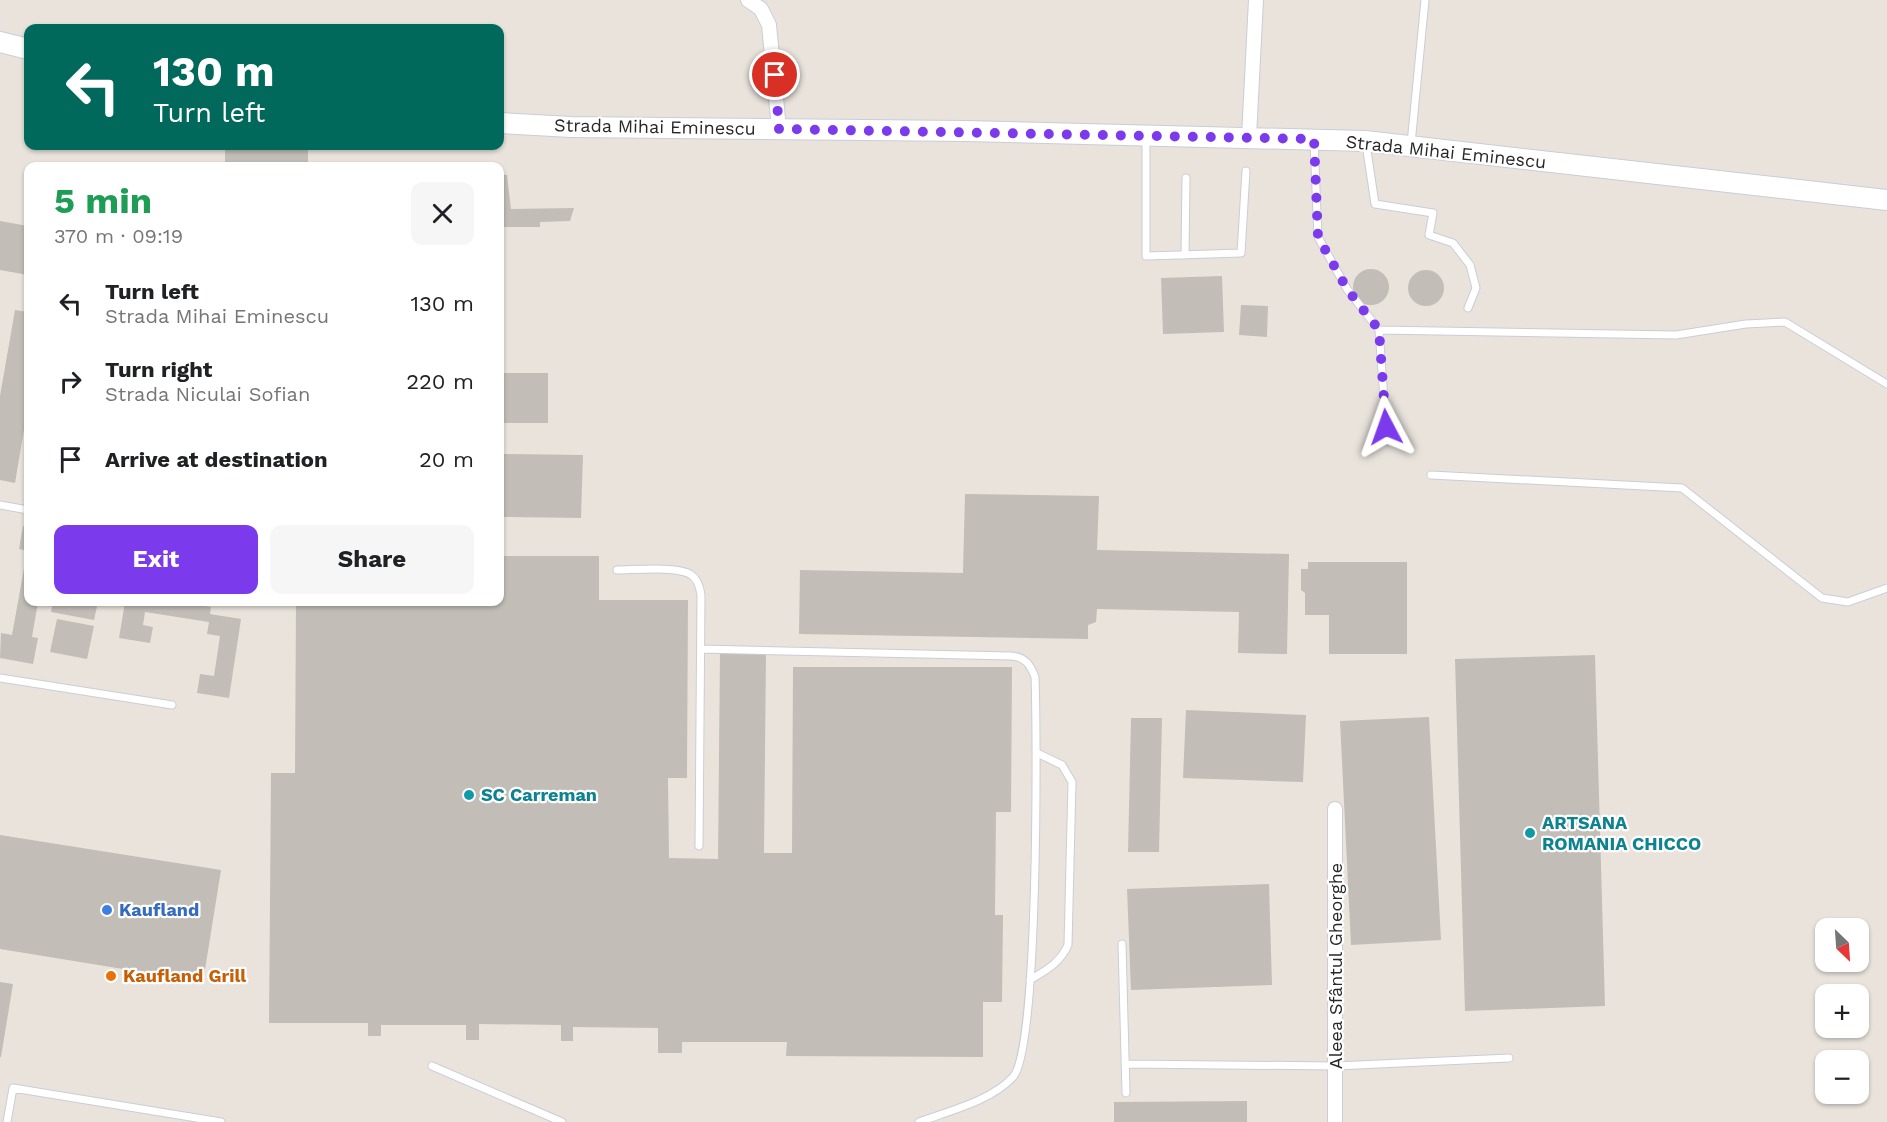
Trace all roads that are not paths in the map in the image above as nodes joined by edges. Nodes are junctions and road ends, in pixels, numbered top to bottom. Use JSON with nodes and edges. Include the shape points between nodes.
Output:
{"nodes":[{"id":1,"x":748,"y":0,"type":"edge"},
{"id":2,"x":1256,"y":0,"type":"edge"},
{"id":3,"x":1425,"y":0,"type":"edge"},
{"id":4,"x":0,"y":42,"type":"edge"},
{"id":5,"x":24,"y":48,"type":"edge"},
{"id":6,"x":504,"y":123,"type":"edge"},
{"id":7,"x":779,"y":129,"type":"junction"},
{"id":8,"x":1146,"y":135,"type":"junction"},
{"id":9,"x":1249,"y":137,"type":"junction"},
{"id":10,"x":1314,"y":139,"type":"junction"},
{"id":11,"x":1365,"y":141,"type":"junction"},
{"id":12,"x":1411,"y":147,"type":"junction"},
{"id":13,"x":1246,"y":171,"type":"dead end"},
{"id":14,"x":1186,"y":178,"type":"dead end"},
{"id":15,"x":1887,"y":201,"type":"edge"},
{"id":16,"x":1185,"y":255,"type":"junction"},
{"id":17,"x":1468,"y":308,"type":"dead end"},
{"id":18,"x":1379,"y":330,"type":"junction"},
{"id":19,"x":1887,"y":384,"type":"edge"},
{"id":20,"x":1386,"y":427,"type":"dead end"},
{"id":21,"x":1431,"y":475,"type":"dead end"},
{"id":22,"x":0,"y":505,"type":"edge"},
{"id":23,"x":24,"y":509,"type":"edge"},
{"id":24,"x":617,"y":570,"type":"dead end"},
{"id":25,"x":1887,"y":588,"type":"edge"},
{"id":26,"x":701,"y":650,"type":"junction"},
{"id":27,"x":0,"y":678,"type":"edge"},
{"id":28,"x":172,"y":705,"type":"dead end"},
{"id":29,"x":1037,"y":753,"type":"junction"},
{"id":30,"x":1335,"y":809,"type":"dead end"},
{"id":31,"x":699,"y":846,"type":"dead end"},
{"id":32,"x":1122,"y":944,"type":"dead end"},
{"id":33,"x":1030,"y":980,"type":"junction"},
{"id":34,"x":1509,"y":1058,"type":"dead end"},
{"id":35,"x":1125,"y":1064,"type":"junction"},
{"id":36,"x":432,"y":1066,"type":"dead end"},
{"id":37,"x":1336,"y":1066,"type":"junction"},
{"id":38,"x":1126,"y":1094,"type":"dead end"},
{"id":39,"x":207,"y":1121,"type":"edge"},
{"id":40,"x":7,"y":1122,"type":"edge"},
{"id":41,"x":221,"y":1122,"type":"edge"},
{"id":42,"x":562,"y":1122,"type":"edge"},
{"id":43,"x":919,"y":1122,"type":"edge"},
{"id":44,"x":1335,"y":1122,"type":"edge"}],
"edges":[{"from":1,"to":7,"type":"street","via":[[761,9],[769,25]]},
{"from":2,"to":9,"type":"street"},
{"from":3,"to":12,"type":"lane"},
{"from":4,"to":5,"type":"street"},
{"from":6,"to":7,"type":"street","name":"Strada Mihai Eminescu"},
{"from":7,"to":8,"type":"street","name":"Strada Mihai Eminescu"},
{"from":8,"to":9,"type":"street","name":"Strada Mihai Eminescu"},
{"from":8,"to":16,"type":"lane","via":[[1146,256]]},
{"from":9,"to":10,"type":"street","name":"Strada Mihai Eminescu"},
{"from":10,"to":11,"type":"street","name":"Strada Mihai Eminescu"},
{"from":10,"to":18,"type":"lane","via":[[1318,237],[1347,289]]},
{"from":11,"to":12,"type":"street","name":"Strada Mihai Eminescu"},
{"from":11,"to":17,"type":"lane","via":[[1375,204],[1433,213],[1430,234],[1453,243],[1470,266],[1476,288]]},
{"from":12,"to":15,"type":"street","name":"Strada Mihai Eminescu"},
{"from":13,"to":16,"type":"lane","via":[[1241,253]]},
{"from":14,"to":16,"type":"lane"},
{"from":18,"to":19,"type":"lane","via":[[1676,335],[1785,322]]},
{"from":18,"to":20,"type":"lane"},
{"from":21,"to":25,"type":"lane","via":[[1682,488],[1822,598],[1848,602]]},
{"from":22,"to":23,"type":"lane"},
{"from":24,"to":26,"type":"lane","via":[[690,574],[699,583],[701,595]]},
{"from":26,"to":29,"type":"lane","via":[[1022,657],[1035,677]]},
{"from":26,"to":31,"type":"lane"},
{"from":27,"to":28,"type":"lane"},
{"from":29,"to":33,"type":"lane"},
{"from":29,"to":33,"type":"lane","via":[[1062,765],[1072,782],[1068,945],[1055,964]]},
{"from":30,"to":37,"type":"street","name":"Aleea Sfântul Gheorghe"},
{"from":32,"to":35,"type":"lane"},
{"from":33,"to":43,"type":"lane","via":[[1023,1053],[1015,1076],[995,1092]]},
{"from":34,"to":37,"type":"lane"},
{"from":35,"to":37,"type":"lane"},
{"from":35,"to":38,"type":"lane"},
{"from":36,"to":42,"type":"lane"},
{"from":37,"to":44,"type":"street","name":"Aleea Sfântul Gheorghe"},
{"from":39,"to":40,"type":"lane","via":[[13,1088]]},
{"from":39,"to":41,"type":"lane"}]}
